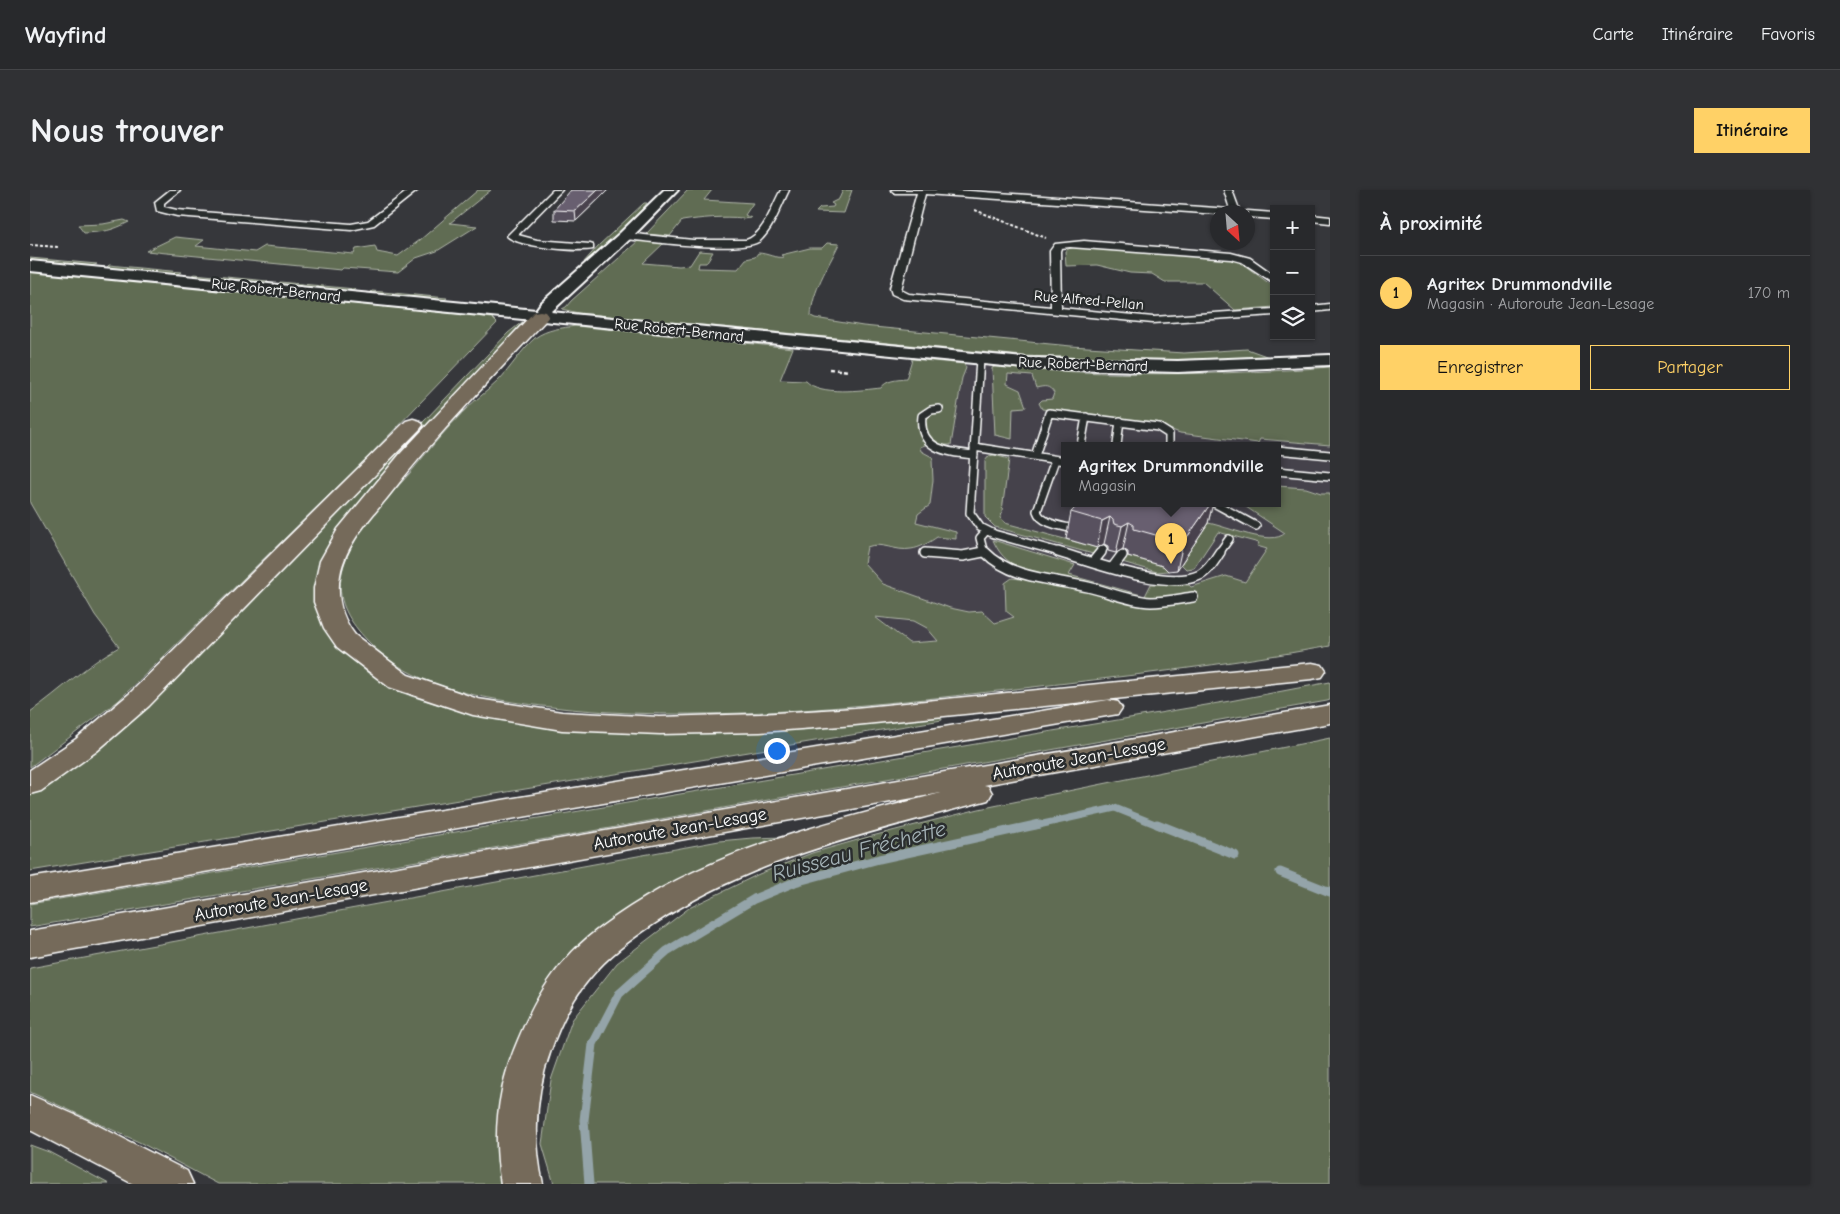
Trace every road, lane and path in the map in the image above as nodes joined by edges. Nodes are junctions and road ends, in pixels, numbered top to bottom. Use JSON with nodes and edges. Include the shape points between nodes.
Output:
{"nodes":[{"id":1,"x":176,"y":190,"type":"edge"},
{"id":2,"x":414,"y":190,"type":"edge"},
{"id":3,"x":558,"y":190,"type":"edge"},
{"id":4,"x":671,"y":190,"type":"edge"},
{"id":5,"x":785,"y":190,"type":"edge"},
{"id":6,"x":895,"y":190,"type":"edge"},
{"id":7,"x":922,"y":190,"type":"edge"},
{"id":8,"x":1228,"y":190,"type":"edge"},
{"id":9,"x":1233,"y":205,"type":"edge"},
{"id":10,"x":969,"y":208,"type":"dead end"},
{"id":11,"x":1210,"y":211,"type":"edge"},
{"id":12,"x":1255,"y":215,"type":"edge"},
{"id":13,"x":1270,"y":216,"type":"edge"},
{"id":14,"x":1315,"y":218,"type":"edge"},
{"id":15,"x":1330,"y":220,"type":"edge"},
{"id":16,"x":625,"y":236,"type":"junction"},
{"id":17,"x":1048,"y":238,"type":"dead end"},
{"id":18,"x":593,"y":244,"type":"joint"},
{"id":19,"x":30,"y":245,"type":"edge"},
{"id":20,"x":58,"y":248,"type":"dead end"},
{"id":21,"x":575,"y":260,"type":"dead end"},
{"id":22,"x":30,"y":266,"type":"edge"},
{"id":23,"x":561,"y":274,"type":"dead end"},
{"id":24,"x":1270,"y":277,"type":"edge"},
{"id":25,"x":1330,"y":307,"type":"edge"},
{"id":26,"x":1315,"y":308,"type":"edge"},
{"id":27,"x":1056,"y":312,"type":"junction"},
{"id":28,"x":1270,"y":312,"type":"edge"},
{"id":29,"x":529,"y":315,"type":"junction"},
{"id":30,"x":980,"y":359,"type":"junction"},
{"id":31,"x":1330,"y":360,"type":"edge"},
{"id":32,"x":829,"y":369,"type":"dead end"},
{"id":33,"x":850,"y":371,"type":"dead end"},
{"id":34,"x":938,"y":409,"type":"dead end"},
{"id":35,"x":1086,"y":417,"type":"junction"},
{"id":36,"x":1120,"y":421,"type":"junction"},
{"id":37,"x":1082,"y":442,"type":"edge"},
{"id":38,"x":1117,"y":442,"type":"edge"},
{"id":39,"x":1169,"y":442,"type":"edge"},
{"id":40,"x":1281,"y":450,"type":"edge"},
{"id":41,"x":974,"y":451,"type":"junction"},
{"id":42,"x":1330,"y":455,"type":"edge"},
{"id":43,"x":1035,"y":456,"type":"junction"},
{"id":44,"x":1056,"y":460,"type":"junction"},
{"id":45,"x":1061,"y":461,"type":"edge"},
{"id":46,"x":1281,"y":471,"type":"edge"},
{"id":47,"x":1330,"y":476,"type":"edge"},
{"id":48,"x":1221,"y":507,"type":"edge"},
{"id":49,"x":1256,"y":526,"type":"dead end"},
{"id":50,"x":1074,"y":529,"type":"edge"},
{"id":51,"x":986,"y":531,"type":"junction"},
{"id":52,"x":1229,"y":539,"type":"dead end"},
{"id":53,"x":1103,"y":550,"type":"dead end"},
{"id":54,"x":984,"y":552,"type":"junction"},
{"id":55,"x":925,"y":553,"type":"dead end"},
{"id":56,"x":1122,"y":555,"type":"dead end"},
{"id":57,"x":1093,"y":562,"type":"junction"},
{"id":58,"x":1113,"y":567,"type":"junction"},
{"id":59,"x":1193,"y":597,"type":"dead end"},
{"id":60,"x":1321,"y":670,"type":"edge"},
{"id":61,"x":1330,"y":714,"type":"edge"},
{"id":62,"x":1125,"y":751,"type":"junction"},
{"id":63,"x":30,"y":784,"type":"edge"},
{"id":64,"x":30,"y":890,"type":"edge"},
{"id":65,"x":30,"y":944,"type":"edge"},
{"id":66,"x":30,"y":1112,"type":"edge"},
{"id":67,"x":172,"y":1184,"type":"edge"},
{"id":68,"x":522,"y":1184,"type":"edge"}],
"edges":[{"from":1,"to":2,"type":"street","via":[[158,202],[160,209],[187,214],[356,227],[374,222]]},
{"from":3,"to":18,"type":"street","via":[[512,236],[529,242]]},
{"from":4,"to":16,"type":"street"},
{"from":5,"to":16,"type":"street","via":[[759,237],[751,242],[731,244]]},
{"from":6,"to":7,"type":"street"},
{"from":7,"to":11,"type":"street"},
{"from":7,"to":27,"type":"street","name":"Rue Alfred-Pellan","via":[[895,290],[918,300]]},
{"from":8,"to":9,"type":"street"},
{"from":10,"to":17,"type":"path"},
{"from":12,"to":13,"type":"street"},
{"from":14,"to":15,"type":"street"},
{"from":16,"to":29,"type":"street","via":[[547,306]]},
{"from":18,"to":21,"type":"street"},
{"from":19,"to":20,"type":"path"},
{"from":22,"to":29,"type":"street","name":"Rue Robert-Bernard"},
{"from":23,"to":29,"type":"street"},
{"from":24,"to":27,"type":"street","via":[[1246,260],[1231,256],[1070,244],[1058,246],[1055,251]]},
{"from":25,"to":26,"type":"street"},
{"from":27,"to":28,"type":"street","name":"Rue Alfred-Pellan","via":[[1153,320]]},
{"from":29,"to":30,"type":"street","name":"Rue Robert-Bernard"},
{"from":29,"to":60,"type":"highway","via":[[346,534],[326,577],[326,600],[336,629],[372,665],[404,684],[454,702],[510,714],[588,722],[712,725],[853,717]]},
{"from":29,"to":63,"type":"highway","via":[[168,672],[93,740]]},
{"from":30,"to":31,"type":"street","name":"Rue Robert-Bernard","via":[[1173,367]]},
{"from":30,"to":41,"type":"lane"},
{"from":32,"to":33,"type":"path"},
{"from":34,"to":41,"type":"lane","via":[[922,416],[919,426],[922,435],[942,449]]},
{"from":35,"to":36,"type":"lane"},
{"from":35,"to":37,"type":"lane"},
{"from":35,"to":43,"type":"lane","via":[[1049,413]]},
{"from":36,"to":38,"type":"lane"},
{"from":36,"to":39,"type":"lane","via":[[1158,427],[1169,434]]},
{"from":40,"to":42,"type":"lane"},
{"from":41,"to":43,"type":"lane"},
{"from":41,"to":51,"type":"lane","via":[[970,513],[975,523]]},
{"from":43,"to":44,"type":"lane"},
{"from":44,"to":45,"type":"lane"},
{"from":44,"to":50,"type":"lane","via":[[1038,515],[1046,521]]},
{"from":46,"to":47,"type":"lane"},
{"from":48,"to":49,"type":"lane"},
{"from":51,"to":54,"type":"lane","via":[[980,538]]},
{"from":51,"to":57,"type":"lane"},
{"from":52,"to":58,"type":"lane","via":[[1200,575],[1154,578]]},
{"from":53,"to":57,"type":"lane"},
{"from":54,"to":55,"type":"lane","via":[[963,556]]},
{"from":54,"to":59,"type":"lane","via":[[1001,566],[1018,573],[1138,601]]},
{"from":56,"to":58,"type":"lane"},
{"from":57,"to":58,"type":"lane"},
{"from":60,"to":64,"type":"highway"},
{"from":61,"to":62,"type":"highway","name":"Autoroute Jean-Lesage"},
{"from":62,"to":65,"type":"highway","name":"Autoroute Jean-Lesage"},
{"from":62,"to":68,"type":"highway","via":[[775,849],[703,879],[643,914],[592,954],[571,976],[541,1030],[521,1086],[517,1144]]},
{"from":66,"to":67,"type":"highway"}]}
